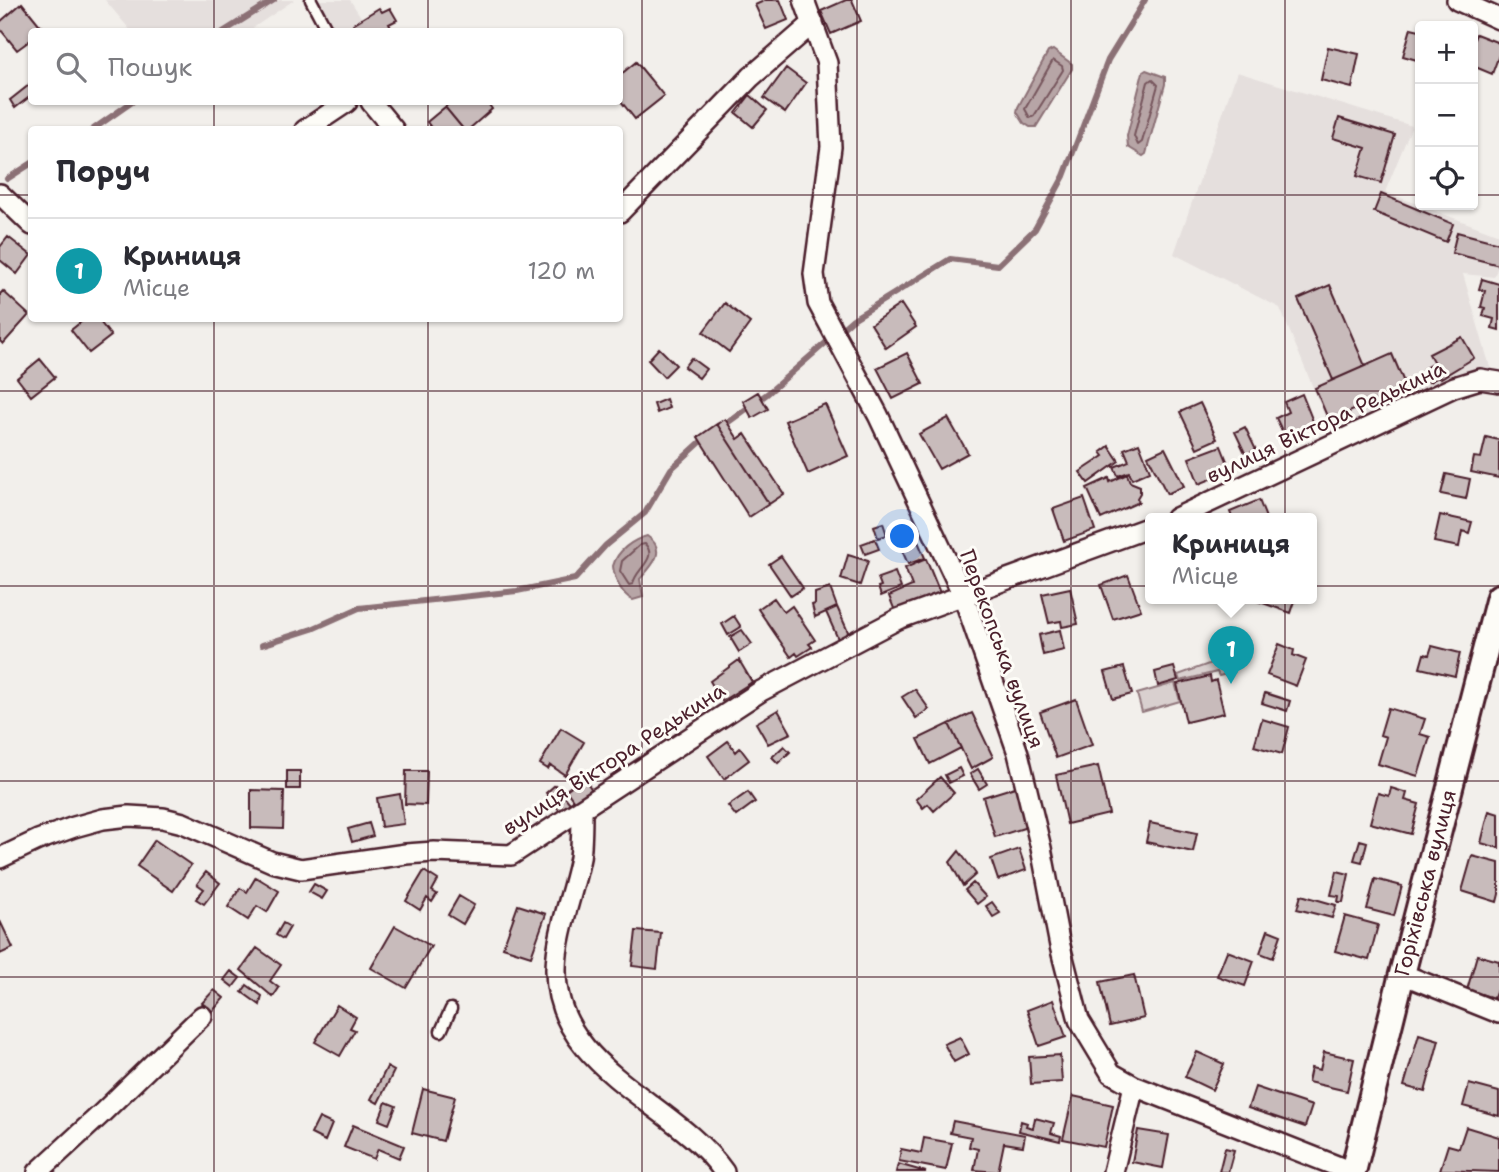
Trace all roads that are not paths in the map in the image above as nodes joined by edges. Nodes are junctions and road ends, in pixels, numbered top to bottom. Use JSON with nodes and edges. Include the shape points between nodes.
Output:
{"nodes":[{"id":1,"x":311,"y":0,"type":"edge"},
{"id":2,"x":804,"y":0,"type":"edge"},
{"id":3,"x":1457,"y":0,"type":"edge"},
{"id":4,"x":1499,"y":19,"type":"edge"},
{"id":5,"x":813,"y":23,"type":"junction"},
{"id":6,"x":326,"y":28,"type":"edge"},
{"id":7,"x":342,"y":105,"type":"edge"},
{"id":8,"x":373,"y":105,"type":"edge"},
{"id":9,"x":311,"y":126,"type":"edge"},
{"id":10,"x":391,"y":126,"type":"edge"},
{"id":11,"x":0,"y":194,"type":"edge"},
{"id":12,"x":623,"y":209,"type":"edge"},
{"id":13,"x":28,"y":221,"type":"edge"},
{"id":14,"x":1499,"y":382,"type":"edge"},
{"id":15,"x":1187,"y":513,"type":"edge"},
{"id":16,"x":1145,"y":529,"type":"edge"},
{"id":17,"x":963,"y":595,"type":"junction"},
{"id":18,"x":1499,"y":597,"type":"edge"},
{"id":19,"x":582,"y":809,"type":"junction"},
{"id":20,"x":0,"y":858,"type":"edge"},
{"id":21,"x":1402,"y":974,"type":"junction"},
{"id":22,"x":451,"y":1009,"type":"dead end"},
{"id":23,"x":1499,"y":1013,"type":"edge"},
{"id":24,"x":202,"y":1016,"type":"dead end"},
{"id":25,"x":441,"y":1031,"type":"dead end"},
{"id":26,"x":1134,"y":1086,"type":"junction"},
{"id":27,"x":38,"y":1172,"type":"edge"},
{"id":28,"x":724,"y":1172,"type":"edge"},
{"id":29,"x":1113,"y":1172,"type":"edge"},
{"id":30,"x":1352,"y":1172,"type":"edge"}],
"edges":[{"from":1,"to":6,"type":"lane"},
{"from":2,"to":5,"type":"street","name":"Перекопська вулиця"},
{"from":3,"to":4,"type":"street"},
{"from":5,"to":12,"type":"street","via":[[751,77]]},
{"from":5,"to":17,"type":"street","name":"Перекопська вулиця","via":[[827,63],[831,147],[814,274],[818,303],[878,415]]},
{"from":7,"to":9,"type":"street"},
{"from":8,"to":10,"type":"street"},
{"from":11,"to":13,"type":"street"},
{"from":14,"to":15,"type":"street","name":"вулиця Віктора Редькина","via":[[1480,379],[1454,387]]},
{"from":16,"to":17,"type":"street","name":"вулиця Віктора Редькина"},
{"from":17,"to":19,"type":"street","name":"вулиця Віктора Редькина","via":[[898,619],[761,691]]},
{"from":17,"to":26,"type":"street","name":"Перекопська вулиця","via":[[1018,753],[1079,1020],[1111,1073]]},
{"from":18,"to":21,"type":"street","name":"Горіхівська вулиця"},
{"from":19,"to":20,"type":"street","name":"вулиця Віктора Редькина","via":[[511,855],[434,852],[300,869],[272,862],[183,823],[129,816],[74,827]]},
{"from":19,"to":28,"type":"street","via":[[580,856],[556,967],[566,1018],[597,1060],[689,1134]]},
{"from":21,"to":23,"type":"street"},
{"from":21,"to":30,"type":"street","name":"Горіхівська вулиця"},
{"from":22,"to":25,"type":"lane"},
{"from":24,"to":27,"type":"street"},
{"from":26,"to":29,"type":"street"},
{"from":26,"to":30,"type":"street","name":"Перекопська вулиця"}]}
